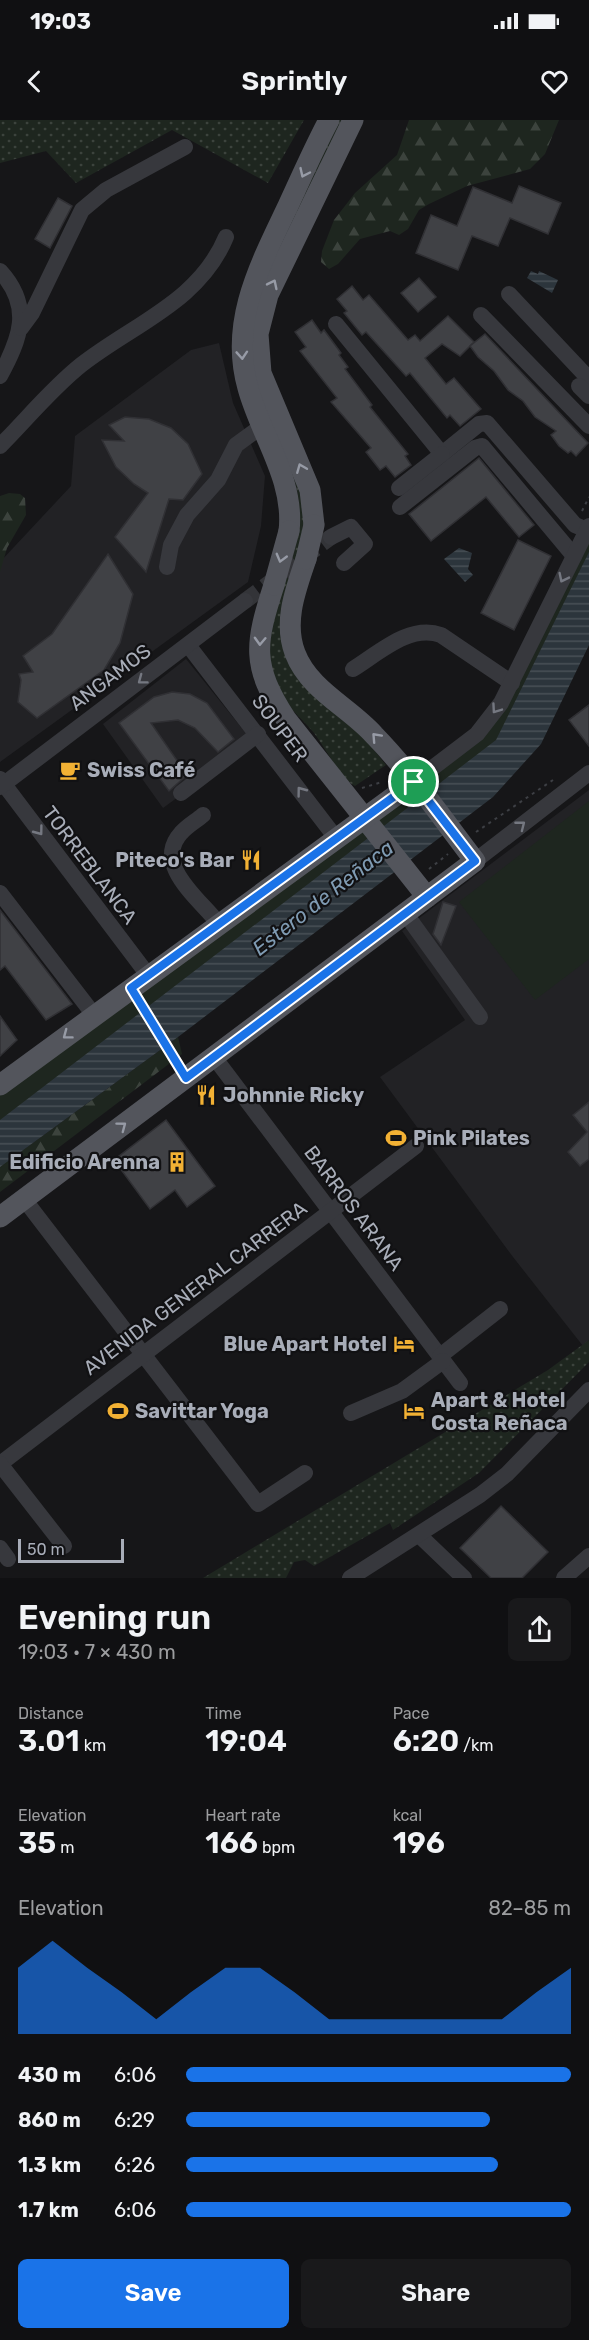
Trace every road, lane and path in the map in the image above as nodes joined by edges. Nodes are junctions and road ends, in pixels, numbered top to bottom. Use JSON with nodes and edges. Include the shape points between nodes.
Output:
{"nodes":[{"id":1,"x":329,"y":120,"type":"edge"},
{"id":2,"x":353,"y":120,"type":"edge"},
{"id":3,"x":185,"y":147,"type":"dead end"},
{"id":4,"x":226,"y":237,"type":"dead end"},
{"id":5,"x":0,"y":271,"type":"edge"},
{"id":6,"x":509,"y":294,"type":"dead end"},
{"id":7,"x":481,"y":315,"type":"dead end"},
{"id":8,"x":336,"y":324,"type":"dead end"},
{"id":9,"x":13,"y":337,"type":"edge"},
{"id":10,"x":0,"y":376,"type":"edge"},
{"id":11,"x":586,"y":387,"type":"edge"},
{"id":12,"x":262,"y":426,"type":"junction"},
{"id":13,"x":589,"y":426,"type":"edge"},
{"id":14,"x":0,"y":446,"type":"edge"},
{"id":15,"x":442,"y":453,"type":"junction"},
{"id":16,"x":399,"y":488,"type":"dead end"},
{"id":17,"x":400,"y":507,"type":"dead end"},
{"id":18,"x":588,"y":528,"type":"edge"},
{"id":19,"x":331,"y":537,"type":"tunnel mouth"},
{"id":20,"x":574,"y":556,"type":"junction"},
{"id":21,"x":344,"y":563,"type":"dead end"},
{"id":22,"x":167,"y":567,"type":"dead end"},
{"id":23,"x":245,"y":601,"type":"tunnel mouth"},
{"id":24,"x":188,"y":645,"type":"junction"},
{"id":25,"x":352,"y":669,"type":"dead end"},
{"id":26,"x":512,"y":683,"type":"junction"},
{"id":27,"x":258,"y":734,"type":"junction"},
{"id":28,"x":589,"y":773,"type":"edge"},
{"id":29,"x":1,"y":784,"type":"edge"},
{"id":30,"x":418,"y":787,"type":"junction"},
{"id":31,"x":181,"y":793,"type":"dead end"},
{"id":32,"x":203,"y":815,"type":"dead end"},
{"id":33,"x":369,"y":822,"type":"junction"},
{"id":34,"x":336,"y":838,"type":"junction"},
{"id":35,"x":475,"y":861,"type":"junction"},
{"id":36,"x":0,"y":892,"type":"edge"},
{"id":37,"x":427,"y":897,"type":"junction"},
{"id":38,"x":405,"y":913,"type":"junction"},
{"id":39,"x":218,"y":923,"type":"junction"},
{"id":40,"x":139,"y":981,"type":"junction"},
{"id":41,"x":94,"y":1015,"type":"junction"},
{"id":42,"x":480,"y":1017,"type":"dead end"},
{"id":43,"x":214,"y":1057,"type":"junction"},
{"id":44,"x":186,"y":1078,"type":"junction"},
{"id":45,"x":0,"y":1085,"type":"edge"},
{"id":46,"x":416,"y":1146,"type":"dead end"},
{"id":47,"x":24,"y":1199,"type":"junction"},
{"id":48,"x":330,"y":1212,"type":"junction"},
{"id":49,"x":0,"y":1217,"type":"edge"},
{"id":50,"x":500,"y":1309,"type":"dead end"},
{"id":51,"x":144,"y":1354,"type":"junction"},
{"id":52,"x":442,"y":1358,"type":"junction"},
{"id":53,"x":460,"y":1383,"type":"dead end"},
{"id":54,"x":589,"y":1390,"type":"edge"},
{"id":55,"x":351,"y":1413,"type":"dead end"},
{"id":56,"x":0,"y":1464,"type":"edge"},
{"id":57,"x":305,"y":1473,"type":"dead end"},
{"id":58,"x":420,"y":1536,"type":"junction"},
{"id":59,"x":64,"y":1545,"type":"dead end"},
{"id":60,"x":589,"y":1556,"type":"edge"},
{"id":61,"x":350,"y":1578,"type":"edge"},
{"id":62,"x":464,"y":1578,"type":"edge"},
{"id":63,"x":564,"y":1578,"type":"edge"}],
"edges":[{"from":1,"to":12,"type":"main road","one_way":true,"via":[[247,298],[242,359],[247,387]]},
{"from":30,"to":2,"type":"main road","one_way":true,"bridge":true,"via":[[374,734],[314,683],[300,664],[290,621],[314,525],[314,507],[261,373],[258,333],[268,295]]},
{"from":3,"to":9,"type":"street","via":[[106,190],[82,210],[32,314]]},
{"from":4,"to":14,"type":"street","via":[[218,256],[190,291],[82,364]]},
{"from":5,"to":9,"type":"street","via":[[19,306]]},
{"from":6,"to":11,"type":"street"},
{"from":7,"to":13,"type":"street"},
{"from":8,"to":15,"type":"street"},
{"from":9,"to":10,"type":"street"},
{"from":12,"to":22,"type":"street","via":[[236,445],[218,480],[187,515],[171,545]]},
{"from":12,"to":33,"type":"main road","one_way":true,"bridge":true,"via":[[288,496],[289,531],[259,634],[267,687],[286,719]]},
{"from":15,"to":16,"type":"street"},
{"from":15,"to":18,"type":"street","via":[[479,424],[490,424],[575,525]]},
{"from":17,"to":20,"type":"street","via":[[475,448],[483,446]]},
{"from":18,"to":20,"type":"street"},
{"from":19,"to":21,"type":"street","via":[[351,527],[365,544]]},
{"from":20,"to":26,"type":"street","one_way":true},
{"from":23,"to":24,"type":"street","name":"ANGAMOS"},
{"from":24,"to":27,"type":"street","name":"SOUPER"},
{"from":24,"to":29,"type":"street","name":"ANGAMOS","one_way":true},
{"from":25,"to":26,"type":"street","via":[[416,632],[429,631]]},
{"from":26,"to":30,"type":"street","one_way":true,"via":[[477,734]]},
{"from":27,"to":31,"type":"street"},
{"from":34,"to":27,"type":"street","name":"SOUPER","one_way":true},
{"from":35,"to":28,"type":"street","one_way":true},
{"from":29,"to":40,"type":"street","name":"TORREBLANCA","one_way":true},
{"from":30,"to":33,"type":"main road"},
{"from":30,"to":35,"type":"main road"},
{"from":32,"to":39,"type":"street","via":[[180,834],[174,865],[181,881]]},
{"from":33,"to":34,"type":"main road"},
{"from":33,"to":37,"type":"main road"},
{"from":34,"to":39,"type":"main road"},
{"from":35,"to":37,"type":"main road"},
{"from":36,"to":41,"type":"street"},
{"from":37,"to":38,"type":"main road"},
{"from":38,"to":42,"type":"street"},
{"from":38,"to":43,"type":"main road"},
{"from":39,"to":40,"type":"main road"},
{"from":40,"to":41,"type":"main road"},
{"from":40,"to":44,"type":"path","bridge":true},
{"from":41,"to":45,"type":"main road","one_way":true},
{"from":43,"to":44,"type":"main road"},
{"from":43,"to":48,"type":"street","name":"BARROS ARANA"},
{"from":47,"to":44,"type":"main road","one_way":true},
{"from":46,"to":48,"type":"street","name":"AVENIDA GENERAL CARRERA"},
{"from":47,"to":49,"type":"main road"},
{"from":47,"to":51,"type":"street"},
{"from":48,"to":51,"type":"street","name":"AVENIDA GENERAL CARRERA"},
{"from":48,"to":52,"type":"street","name":"BARROS ARANA"},
{"from":50,"to":52,"type":"street"},
{"from":51,"to":56,"type":"street","name":"AVENIDA GENERAL CARRERA"},
{"from":51,"to":57,"type":"street","via":[[258,1504]]},
{"from":52,"to":53,"type":"street","name":"BARROS ARANA"},
{"from":52,"to":55,"type":"street","via":[[402,1390]]},
{"from":54,"to":58,"type":"street","via":[[507,1474]]},
{"from":56,"to":59,"type":"street"},
{"from":58,"to":61,"type":"street"},
{"from":58,"to":62,"type":"street"},
{"from":60,"to":63,"type":"street"}]}
